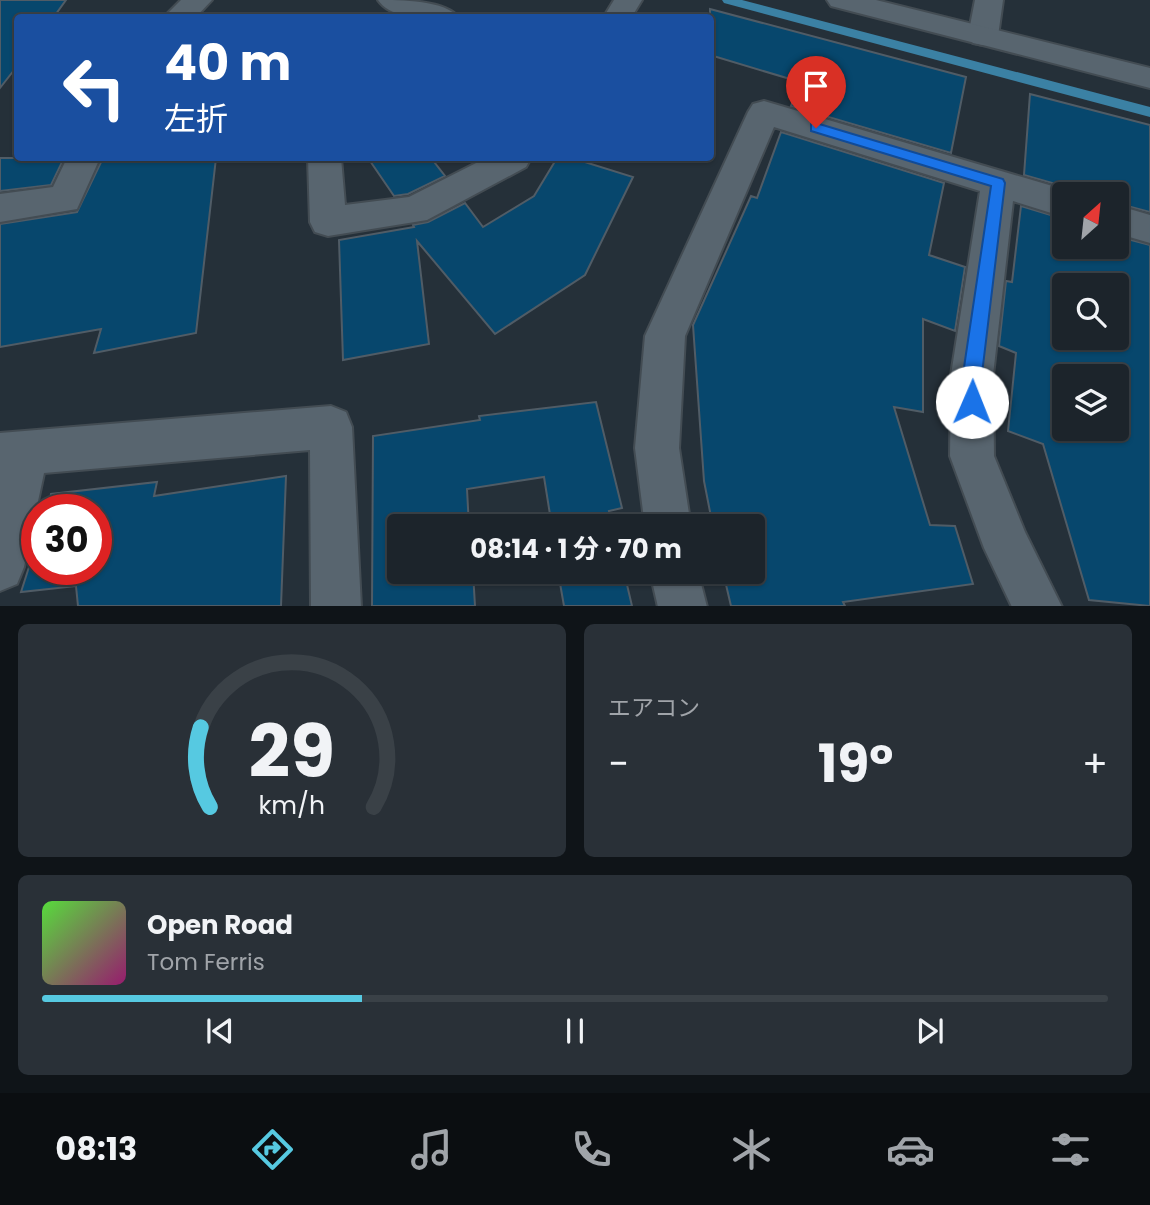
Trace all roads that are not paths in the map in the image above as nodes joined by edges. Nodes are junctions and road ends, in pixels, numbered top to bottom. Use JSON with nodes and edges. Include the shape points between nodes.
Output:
{"nodes":[{"id":1,"x":198,"y":0,"type":"edge"},
{"id":2,"x":841,"y":0,"type":"edge"},
{"id":3,"x":989,"y":0,"type":"edge"},
{"id":4,"x":393,"y":7,"type":"edge"},
{"id":5,"x":182,"y":14,"type":"edge"},
{"id":6,"x":426,"y":14,"type":"edge"},
{"id":7,"x":984,"y":36,"type":"junction"},
{"id":8,"x":1150,"y":78,"type":"edge"},
{"id":9,"x":82,"y":161,"type":"edge"},
{"id":10,"x":325,"y":161,"type":"edge"},
{"id":11,"x":508,"y":161,"type":"edge"},
{"id":12,"x":998,"y":183,"type":"junction"},
{"id":13,"x":1052,"y":199,"type":"edge"},
{"id":14,"x":0,"y":208,"type":"edge"},
{"id":15,"x":1129,"y":223,"type":"edge"},
{"id":16,"x":1150,"y":229,"type":"edge"},
{"id":17,"x":13,"y":454,"type":"edge"},
{"id":18,"x":666,"y":514,"type":"edge"},
{"id":19,"x":0,"y":567,"type":"edge"},
{"id":20,"x":677,"y":584,"type":"edge"},
{"id":21,"x":336,"y":606,"type":"edge"},
{"id":22,"x":683,"y":606,"type":"edge"},
{"id":23,"x":1037,"y":606,"type":"edge"}],
"edges":[{"from":1,"to":5,"type":"street"},
{"from":2,"to":7,"type":"street"},
{"from":3,"to":7,"type":"street"},
{"from":4,"to":6,"type":"street"},
{"from":7,"to":8,"type":"street"},
{"from":9,"to":14,"type":"street","via":[[65,199]]},
{"from":10,"to":11,"type":"street","via":[[328,222],[415,211]]},
{"from":12,"to":13,"type":"street"},
{"from":12,"to":18,"type":"street","via":[[764,112],[665,335],[657,447]]},
{"from":12,"to":23,"type":"street","via":[[972,374],[972,456],[1008,548]]},
{"from":15,"to":16,"type":"street"},
{"from":17,"to":19,"type":"street"},
{"from":17,"to":21,"type":"street","via":[[331,427]]},
{"from":20,"to":22,"type":"street"}]}
